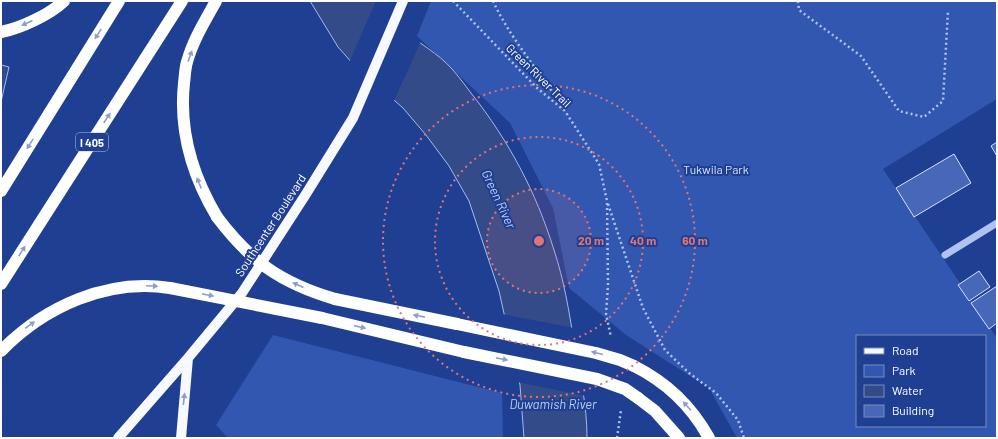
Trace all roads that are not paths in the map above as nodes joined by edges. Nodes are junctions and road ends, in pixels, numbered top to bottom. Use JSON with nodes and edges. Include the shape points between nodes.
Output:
{"nodes":[{"id":1,"x":64,"y":1,"type":"edge"},
{"id":2,"x":119,"y":1,"type":"edge"},
{"id":3,"x":182,"y":1,"type":"edge"},
{"id":4,"x":216,"y":1,"type":"edge"},
{"id":5,"x":403,"y":1,"type":"edge"},
{"id":6,"x":1,"y":32,"type":"edge"},
{"id":7,"x":1,"y":191,"type":"edge"},
{"id":8,"x":997,"y":223,"type":"edge"},
{"id":9,"x":945,"y":255,"type":"dead end"},
{"id":10,"x":1,"y":284,"type":"edge"},
{"id":11,"x":1,"y":351,"type":"edge"},
{"id":12,"x":188,"y":358,"type":"junction"},
{"id":13,"x":677,"y":437,"type":"edge"},
{"id":14,"x":118,"y":438,"type":"edge"},
{"id":15,"x":181,"y":438,"type":"edge"},
{"id":16,"x":709,"y":438,"type":"edge"}],
"edges":[{"from":1,"to":6,"type":"highway","one_way":true,"via":[[26,24]]},
{"from":2,"to":7,"type":"highway","one_way":true},
{"from":10,"to":3,"type":"highway","number":"I 405","one_way":true},
{"from":16,"to":4,"type":"highway","one_way":true,"bridge":true,"via":[[679,398],[650,374],[620,360],[318,294],[268,269],[243,248],[217,217],[201,187],[185,132],[183,113],[187,63],[199,30]]},
{"from":5,"to":12,"type":"main road","name":"Southcenter Boulevard","via":[[353,118],[242,293]]},
{"from":8,"to":9,"type":"street"},
{"from":11,"to":13,"type":"highway","one_way":true,"bridge":true,"via":[[45,315],[92,294],[138,286],[170,288],[322,318],[464,352],[597,379],[625,389],[638,398],[655,412]]},
{"from":12,"to":14,"type":"main road","name":"Southcenter Boulevard"},
{"from":15,"to":12,"type":"main road","one_way":true}]}
